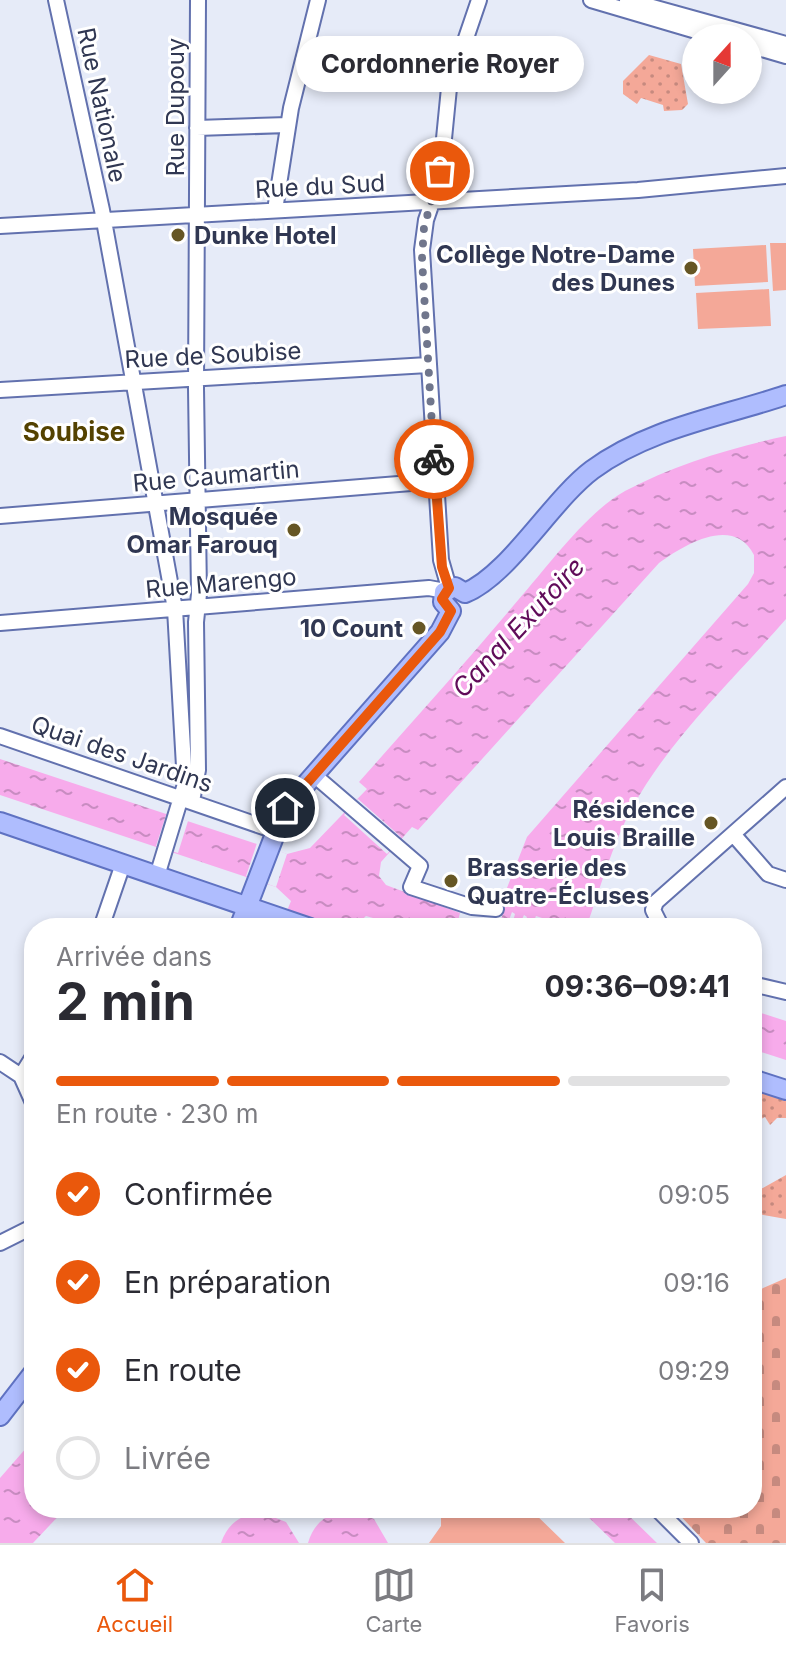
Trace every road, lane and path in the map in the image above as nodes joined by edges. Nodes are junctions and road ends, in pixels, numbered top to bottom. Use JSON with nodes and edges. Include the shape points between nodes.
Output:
{"nodes":[{"id":1,"x":56,"y":0,"type":"edge"},
{"id":2,"x":198,"y":0,"type":"edge"},
{"id":3,"x":318,"y":0,"type":"edge"},
{"id":4,"x":479,"y":0,"type":"edge"},
{"id":5,"x":591,"y":0,"type":"edge"},
{"id":6,"x":627,"y":0,"type":"edge"},
{"id":7,"x":682,"y":27,"type":"edge"},
{"id":8,"x":786,"y":44,"type":"edge"},
{"id":9,"x":762,"y":49,"type":"edge"},
{"id":10,"x":786,"y":56,"type":"edge"},
{"id":11,"x":288,"y":125,"type":"junction"},
{"id":12,"x":197,"y":128,"type":"junction"},
{"id":13,"x":786,"y":176,"type":"edge"},
{"id":14,"x":433,"y":202,"type":"junction"},
{"id":15,"x":275,"y":210,"type":"junction"},
{"id":16,"x":196,"y":215,"type":"junction"},
{"id":17,"x":104,"y":220,"type":"junction"},
{"id":18,"x":0,"y":226,"type":"edge"},
{"id":19,"x":428,"y":365,"type":"junction"},
{"id":20,"x":197,"y":378,"type":"junction"},
{"id":21,"x":131,"y":382,"type":"junction"},
{"id":22,"x":0,"y":390,"type":"edge"},
{"id":23,"x":786,"y":395,"type":"edge"},
{"id":24,"x":436,"y":481,"type":"junction"},
{"id":25,"x":197,"y":500,"type":"junction"},
{"id":26,"x":154,"y":503,"type":"junction"},
{"id":27,"x":0,"y":516,"type":"edge"},
{"id":28,"x":453,"y":590,"type":"junction"},
{"id":29,"x":198,"y":607,"type":"junction"},
{"id":30,"x":175,"y":609,"type":"junction"},
{"id":31,"x":0,"y":623,"type":"edge"},
{"id":32,"x":0,"y":736,"type":"edge"},
{"id":33,"x":314,"y":775,"type":"junction"},
{"id":34,"x":786,"y":787,"type":"edge"},
{"id":35,"x":185,"y":803,"type":"junction"},
{"id":36,"x":0,"y":822,"type":"edge"},
{"id":37,"x":274,"y":834,"type":"junction"},
{"id":38,"x":733,"y":834,"type":"junction"},
{"id":39,"x":123,"y":864,"type":"junction"},
{"id":40,"x":160,"y":868,"type":"junction"},
{"id":41,"x":786,"y":880,"type":"edge"},
{"id":42,"x":252,"y":899,"type":"junction"},
{"id":43,"x":496,"y":909,"type":"dead end"},
{"id":44,"x":104,"y":918,"type":"edge"},
{"id":45,"x":243,"y":918,"type":"edge"},
{"id":46,"x":280,"y":918,"type":"edge"},
{"id":47,"x":657,"y":918,"type":"edge"},
{"id":48,"x":762,"y":986,"type":"edge"},
{"id":49,"x":786,"y":992,"type":"edge"},
{"id":50,"x":0,"y":1062,"type":"edge"},
{"id":51,"x":24,"y":1071,"type":"edge"},
{"id":52,"x":762,"y":1074,"type":"edge"},
{"id":53,"x":21,"y":1076,"type":"junction"},
{"id":54,"x":762,"y":1082,"type":"edge"},
{"id":55,"x":786,"y":1082,"type":"edge"},
{"id":56,"x":24,"y":1083,"type":"edge"},
{"id":57,"x":786,"y":1090,"type":"edge"},
{"id":58,"x":24,"y":1231,"type":"edge"},
{"id":59,"x":0,"y":1243,"type":"edge"},
{"id":60,"x":24,"y":1385,"type":"edge"},
{"id":61,"x":0,"y":1416,"type":"edge"},
{"id":62,"x":666,"y":1518,"type":"edge"},
{"id":63,"x":691,"y":1543,"type":"edge"}],
"edges":[{"from":1,"to":17,"type":"street","name":"Rue Nationale"},
{"from":2,"to":12,"type":"street","name":"Rue Dupouy"},
{"from":3,"to":11,"type":"street"},
{"from":4,"to":14,"type":"street","via":[[449,88]]},
{"from":5,"to":7,"type":"street"},
{"from":6,"to":8,"type":"street"},
{"from":9,"to":10,"type":"street"},
{"from":11,"to":12,"type":"street"},
{"from":11,"to":15,"type":"street"},
{"from":12,"to":16,"type":"street","name":"Rue Dupouy"},
{"from":13,"to":14,"type":"street","name":"Rue du Sud"},
{"from":14,"to":15,"type":"street","name":"Rue du Sud"},
{"from":14,"to":19,"type":"street","via":[[422,250]]},
{"from":15,"to":16,"type":"street","name":"Rue du Sud"},
{"from":16,"to":17,"type":"street","name":"Rue du Sud"},
{"from":16,"to":20,"type":"street","name":"Rue Dupouy"},
{"from":17,"to":18,"type":"street","name":"Rue du Sud"},
{"from":17,"to":21,"type":"street","name":"Rue Nationale"},
{"from":19,"to":20,"type":"street","name":"Rue de Soubise"},
{"from":19,"to":24,"type":"street"},
{"from":20,"to":21,"type":"street","name":"Rue de Soubise"},
{"from":20,"to":25,"type":"street","name":"Rue Dupouy"},
{"from":21,"to":22,"type":"street","name":"Rue de Soubise"},
{"from":21,"to":26,"type":"street","name":"Rue Nationale"},
{"from":23,"to":28,"type":"main road","via":[[657,435],[612,457],[566,493],[482,585]]},
{"from":24,"to":25,"type":"street","name":"Rue Caumartin"},
{"from":24,"to":28,"type":"street","via":[[442,567]]},
{"from":25,"to":26,"type":"street","name":"Rue Caumartin"},
{"from":25,"to":29,"type":"street","name":"Rue Dupouy"},
{"from":26,"to":27,"type":"street","name":"Rue Caumartin"},
{"from":26,"to":30,"type":"street","name":"Rue Nationale"},
{"from":28,"to":29,"type":"street","name":"Rue Marengo"},
{"from":28,"to":33,"type":"main road","via":[[463,608],[451,611],[440,632]]},
{"from":29,"to":30,"type":"street","name":"Rue Marengo"},
{"from":29,"to":35,"type":"street","name":"Rue Dupouy","via":[[198,770]]},
{"from":30,"to":31,"type":"street","name":"Rue Marengo"},
{"from":30,"to":35,"type":"street","name":"Rue Nationale"},
{"from":32,"to":35,"type":"street","name":"Quai des Jardins"},
{"from":33,"to":37,"type":"main road","via":[[285,808]]},
{"from":33,"to":43,"type":"street","via":[[420,866],[411,887],[472,907]]},
{"from":34,"to":38,"type":"street"},
{"from":35,"to":37,"type":"street","name":"Quai des Jardins"},
{"from":35,"to":40,"type":"street"},
{"from":36,"to":39,"type":"main road"},
{"from":37,"to":42,"type":"main road"},
{"from":38,"to":41,"type":"street","via":[[768,874]]},
{"from":38,"to":47,"type":"street","via":[[658,899],[653,910]]},
{"from":39,"to":40,"type":"main road"},
{"from":39,"to":44,"type":"street"},
{"from":40,"to":42,"type":"main road"},
{"from":42,"to":45,"type":"main road"},
{"from":42,"to":46,"type":"main road"},
{"from":48,"to":49,"type":"street"},
{"from":50,"to":53,"type":"street"},
{"from":51,"to":53,"type":"street"},
{"from":52,"to":55,"type":"main road"},
{"from":53,"to":56,"type":"street"},
{"from":54,"to":57,"type":"main road"},
{"from":58,"to":59,"type":"street"},
{"from":60,"to":61,"type":"main road"},
{"from":62,"to":63,"type":"street"}]}
